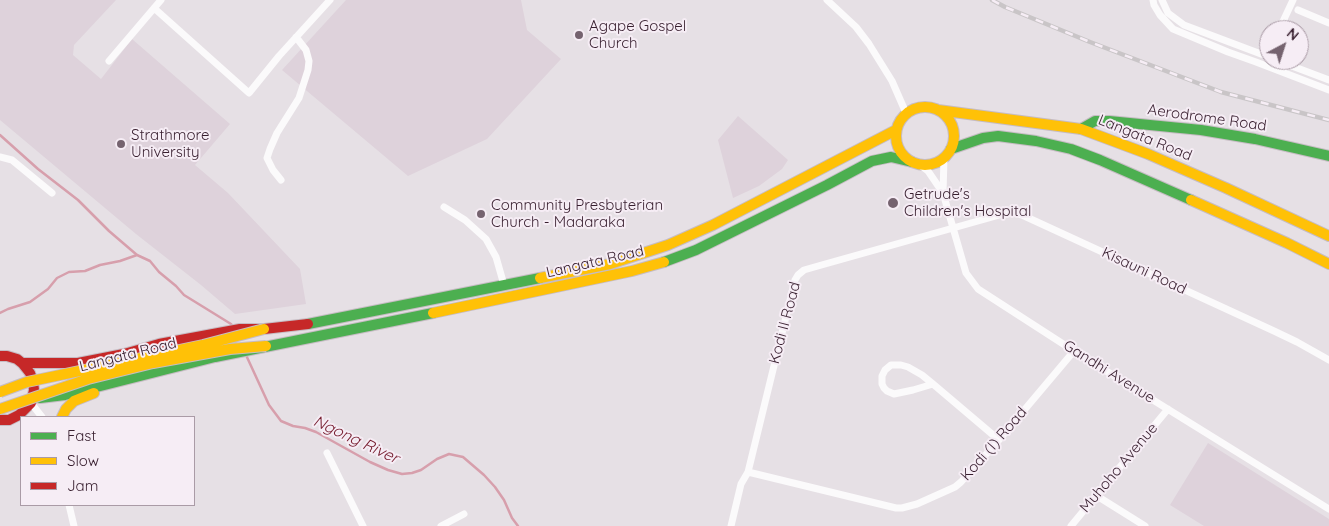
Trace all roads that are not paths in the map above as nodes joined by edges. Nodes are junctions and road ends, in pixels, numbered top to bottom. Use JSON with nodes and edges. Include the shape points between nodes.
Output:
{"nodes":[{"id":1,"x":161,"y":0,"type":"edge"},
{"id":2,"x":330,"y":0,"type":"edge"},
{"id":3,"x":828,"y":0,"type":"edge"},
{"id":4,"x":1153,"y":0,"type":"edge"},
{"id":5,"x":1162,"y":0,"type":"edge"},
{"id":6,"x":1293,"y":0,"type":"edge"},
{"id":7,"x":154,"y":8,"type":"junction"},
{"id":8,"x":1298,"y":10,"type":"dead end"},
{"id":9,"x":1284,"y":20,"type":"edge"},
{"id":10,"x":1329,"y":23,"type":"edge"},
{"id":11,"x":296,"y":37,"type":"junction"},
{"id":12,"x":1259,"y":52,"type":"edge"},
{"id":13,"x":109,"y":61,"type":"dead end"},
{"id":14,"x":1259,"y":63,"type":"edge"},
{"id":15,"x":1277,"y":70,"type":"edge"},
{"id":16,"x":1302,"y":70,"type":"edge"},
{"id":17,"x":1329,"y":80,"type":"edge"},
{"id":18,"x":1329,"y":90,"type":"edge"},
{"id":19,"x":938,"y":110,"type":"junction"},
{"id":20,"x":906,"y":113,"type":"junction"},
{"id":21,"x":1081,"y":129,"type":"junction"},
{"id":22,"x":896,"y":130,"type":"junction"},
{"id":23,"x":951,"y":149,"type":"junction"},
{"id":24,"x":1329,"y":156,"type":"edge"},
{"id":25,"x":0,"y":157,"type":"edge"},
{"id":26,"x":944,"y":158,"type":"junction"},
{"id":27,"x":916,"y":163,"type":"junction"},
{"id":28,"x":281,"y":180,"type":"dead end"},
{"id":29,"x":52,"y":193,"type":"dead end"},
{"id":30,"x":943,"y":193,"type":"junction"},
{"id":31,"x":444,"y":207,"type":"dead end"},
{"id":32,"x":954,"y":228,"type":"junction"},
{"id":33,"x":1329,"y":236,"type":"edge"},
{"id":34,"x":1329,"y":264,"type":"edge"},
{"id":35,"x":504,"y":285,"type":"junction"},
{"id":36,"x":264,"y":330,"type":"junction"},
{"id":37,"x":266,"y":346,"type":"junction"},
{"id":38,"x":1074,"y":351,"type":"junction"},
{"id":39,"x":0,"y":356,"type":"edge"},
{"id":40,"x":1329,"y":360,"type":"edge"},
{"id":41,"x":22,"y":363,"type":"junction"},
{"id":42,"x":129,"y":378,"type":"junction"},
{"id":43,"x":933,"y":384,"type":"junction"},
{"id":44,"x":0,"y":392,"type":"edge"},
{"id":45,"x":31,"y":401,"type":"junction"},
{"id":46,"x":0,"y":409,"type":"edge"},
{"id":47,"x":1168,"y":409,"type":"junction"},
{"id":48,"x":20,"y":416,"type":"edge"},
{"id":49,"x":41,"y":416,"type":"edge"},
{"id":50,"x":62,"y":416,"type":"edge"},
{"id":51,"x":0,"y":420,"type":"edge"},
{"id":52,"x":999,"y":440,"type":"junction"},
{"id":53,"x":327,"y":453,"type":"dead end"},
{"id":54,"x":748,"y":472,"type":"junction"},
{"id":55,"x":1097,"y":496,"type":"junction"},
{"id":56,"x":69,"y":506,"type":"edge"},
{"id":57,"x":1329,"y":509,"type":"edge"},
{"id":58,"x":464,"y":514,"type":"dead end"},
{"id":59,"x":443,"y":525,"type":"edge"},
{"id":60,"x":74,"y":526,"type":"edge"},
{"id":61,"x":363,"y":526,"type":"edge"},
{"id":62,"x":731,"y":526,"type":"edge"},
{"id":63,"x":1071,"y":526,"type":"edge"},
{"id":64,"x":1145,"y":526,"type":"edge"}],
"edges":[{"from":1,"to":7,"type":"street"},
{"from":2,"to":11,"type":"street"},
{"from":3,"to":20,"type":"street","via":[[869,44],[895,87]]},
{"from":4,"to":14,"type":"street","via":[[1160,15],[1173,29]]},
{"from":5,"to":12,"type":"street","via":[[1168,13],[1184,25]]},
{"from":6,"to":9,"type":"street"},
{"from":7,"to":11,"type":"street","via":[[249,93]]},
{"from":7,"to":13,"type":"street"},
{"from":8,"to":10,"type":"street"},
{"from":11,"to":28,"type":"street","via":[[306,50],[308,70],[299,98],[277,133],[267,158]]},
{"from":15,"to":18,"type":"street"},
{"from":16,"to":17,"type":"street"},
{"from":19,"to":20,"type":"main road","via":[[921,107]]},
{"from":19,"to":21,"type":"main road","name":"Langata Road"},
{"from":19,"to":23,"type":"main road","via":[[951,123],[954,132]]},
{"from":20,"to":22,"type":"main road"},
{"from":21,"to":24,"type":"main road","name":"Aerodrome Road","via":[[1095,121],[1109,121],[1201,130]]},
{"from":21,"to":33,"type":"main road","name":"Langata Road","via":[[1148,154]]},
{"from":22,"to":27,"type":"main road","via":[[899,149]]},
{"from":22,"to":35,"type":"main road","name":"Langata Road","via":[[668,245],[610,264]]},
{"from":23,"to":26,"type":"main road"},
{"from":23,"to":34,"type":"main road","via":[[998,136],[1071,150],[1100,160]]},
{"from":25,"to":29,"type":"street","via":[[12,160]]},
{"from":26,"to":27,"type":"main road","via":[[928,165]]},
{"from":26,"to":30,"type":"street","name":"Gandhi Avenue"},
{"from":27,"to":30,"type":"street","name":"Gandhi Avenue","via":[[928,171]]},
{"from":27,"to":37,"type":"main road","name":"Langata Road","via":[[891,157],[872,161],[696,250],[632,271]]},
{"from":30,"to":32,"type":"street","name":"Gandhi Avenue"},
{"from":31,"to":35,"type":"street","via":[[465,220],[486,240],[496,257]]},
{"from":32,"to":38,"type":"street","name":"Gandhi Avenue","via":[[966,273],[978,289]]},
{"from":32,"to":40,"type":"street","name":"Kisauni Road","via":[[1003,214],[1022,215],[1282,334]]},
{"from":32,"to":54,"type":"street","name":"Kodi II Road","via":[[804,270],[798,275]]},
{"from":35,"to":36,"type":"main road","name":"Langata Road","via":[[315,323]]},
{"from":36,"to":41,"type":"main road","name":"Langata Road","via":[[240,329],[78,363]]},
{"from":36,"to":44,"type":"main road","name":"Langata Road","bridge":true,"via":[[27,382]]},
{"from":37,"to":42,"type":"main road","name":"Langata Road"},
{"from":37,"to":46,"type":"main road","name":"Langata Road","bridge":true,"via":[[153,363],[88,379]]},
{"from":38,"to":47,"type":"street","name":"Gandhi Avenue"},
{"from":38,"to":52,"type":"street","name":"Kodi (I) Road"},
{"from":39,"to":41,"type":"main road","name":"Langata Road"},
{"from":41,"to":45,"type":"main road","via":[[33,381]]},
{"from":42,"to":45,"type":"main road","name":"Langata Road"},
{"from":42,"to":50,"type":"main road","via":[[74,401]]},
{"from":43,"to":43,"type":"street","via":[[894,394],[884,388],[882,376],[888,366],[896,364],[908,367]]},
{"from":43,"to":52,"type":"street"},
{"from":45,"to":48,"type":"main road"},
{"from":45,"to":49,"type":"street"},
{"from":47,"to":55,"type":"street","name":"Muhoho Avenue"},
{"from":47,"to":57,"type":"street","name":"Gandhi Avenue"},
{"from":48,"to":51,"type":"main road"},
{"from":52,"to":54,"type":"street","name":"Kodi (I) Road","via":[[955,487],[902,508]]},
{"from":53,"to":61,"type":"street"},
{"from":54,"to":62,"type":"street","via":[[741,484]]},
{"from":55,"to":63,"type":"street","name":"Muhoho Avenue"},
{"from":55,"to":64,"type":"street"},
{"from":56,"to":60,"type":"street"},
{"from":58,"to":59,"type":"street"}]}
